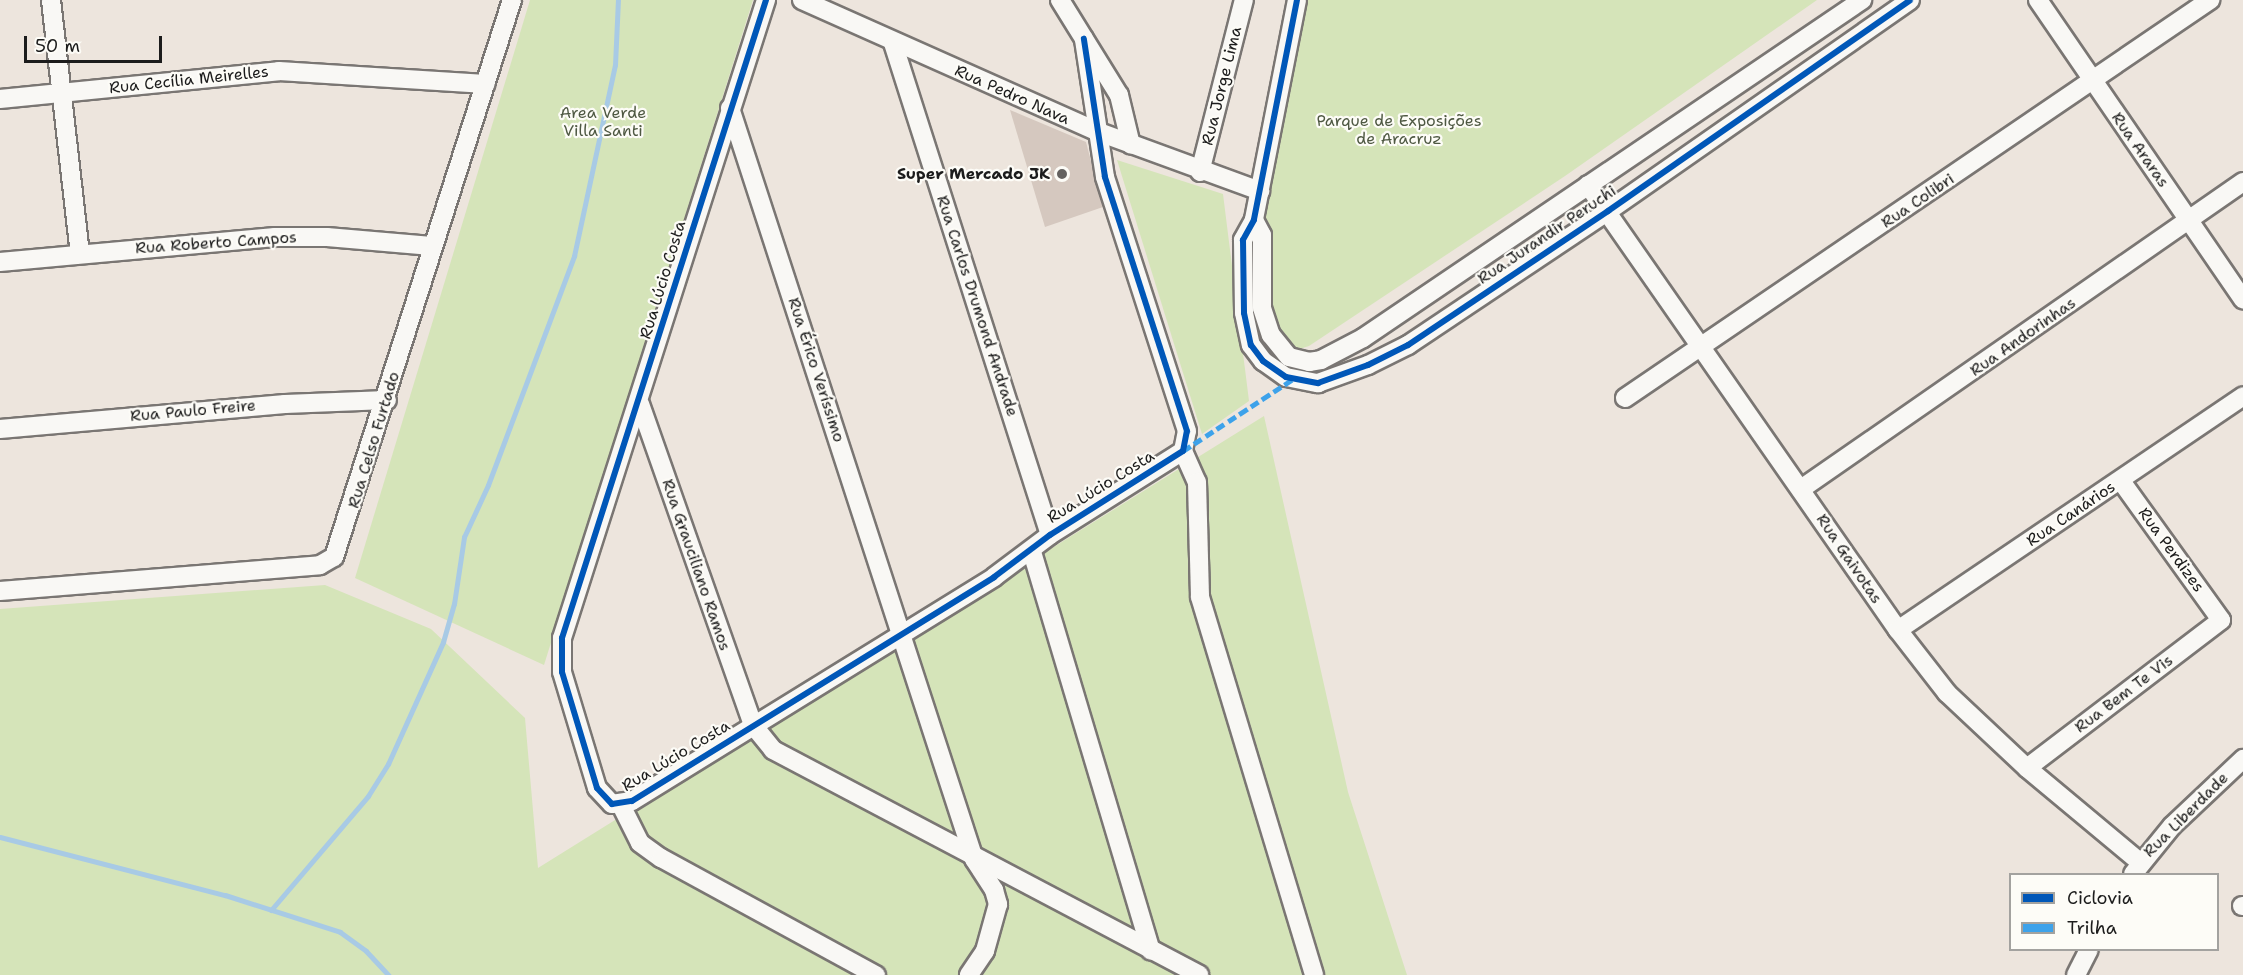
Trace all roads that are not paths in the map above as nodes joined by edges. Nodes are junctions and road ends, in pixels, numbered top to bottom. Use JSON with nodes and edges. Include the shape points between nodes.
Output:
{"nodes":[{"id":1,"x":51,"y":0,"type":"edge"},
{"id":2,"x":512,"y":0,"type":"edge"},
{"id":3,"x":766,"y":0,"type":"edge"},
{"id":4,"x":802,"y":0,"type":"edge"},
{"id":5,"x":834,"y":0,"type":"edge"},
{"id":6,"x":1060,"y":0,"type":"edge"},
{"id":7,"x":1244,"y":0,"type":"edge"},
{"id":8,"x":1296,"y":0,"type":"edge"},
{"id":9,"x":1862,"y":0,"type":"edge"},
{"id":10,"x":1910,"y":0,"type":"edge"},
{"id":11,"x":2038,"y":0,"type":"edge"},
{"id":12,"x":2210,"y":0,"type":"edge"},
{"id":13,"x":849,"y":23,"type":"junction"},
{"id":14,"x":1084,"y":39,"type":"junction"},
{"id":15,"x":893,"y":43,"type":"junction"},
{"id":16,"x":2093,"y":82,"type":"junction"},
{"id":17,"x":486,"y":84,"type":"junction"},
{"id":18,"x":62,"y":95,"type":"junction"},
{"id":19,"x":0,"y":99,"type":"edge"},
{"id":20,"x":730,"y":108,"type":"junction"},
{"id":21,"x":1096,"y":131,"type":"junction"},
{"id":22,"x":1131,"y":145,"type":"junction"},
{"id":23,"x":1200,"y":172,"type":"junction"},
{"id":24,"x":2243,"y":182,"type":"edge"},
{"id":25,"x":1588,"y":185,"type":"junction"},
{"id":26,"x":1260,"y":191,"type":"junction"},
{"id":27,"x":1608,"y":211,"type":"junction"},
{"id":28,"x":1254,"y":220,"type":"junction"},
{"id":29,"x":2189,"y":221,"type":"junction"},
{"id":30,"x":432,"y":246,"type":"junction"},
{"id":31,"x":80,"y":254,"type":"junction"},
{"id":32,"x":0,"y":262,"type":"edge"},
{"id":33,"x":2243,"y":299,"type":"edge"},
{"id":34,"x":1702,"y":347,"type":"junction"},
{"id":35,"x":2243,"y":396,"type":"edge"},
{"id":36,"x":1625,"y":398,"type":"dead end"},
{"id":37,"x":387,"y":400,"type":"junction"},
{"id":38,"x":640,"y":404,"type":"junction"},
{"id":39,"x":0,"y":429,"type":"edge"},
{"id":40,"x":1183,"y":451,"type":"junction"},
{"id":41,"x":2121,"y":481,"type":"junction"},
{"id":42,"x":1801,"y":489,"type":"junction"},
{"id":43,"x":1050,"y":535,"type":"junction"},
{"id":44,"x":1032,"y":552,"type":"junction"},
{"id":45,"x":0,"y":591,"type":"edge"},
{"id":46,"x":2221,"y":620,"type":"joint"},
{"id":47,"x":1898,"y":630,"type":"junction"},
{"id":48,"x":903,"y":631,"type":"junction"},
{"id":49,"x":753,"y":725,"type":"junction"},
{"id":50,"x":2243,"y":759,"type":"edge"},
{"id":51,"x":2027,"y":768,"type":"junction"},
{"id":52,"x":621,"y":805,"type":"junction"},
{"id":53,"x":974,"y":859,"type":"junction"},
{"id":54,"x":2136,"y":868,"type":"edge"},
{"id":55,"x":1151,"y":951,"type":"junction"},
{"id":56,"x":2088,"y":951,"type":"edge"},
{"id":57,"x":1177,"y":970,"type":"edge"},
{"id":58,"x":876,"y":975,"type":"edge"},
{"id":59,"x":969,"y":975,"type":"edge"},
{"id":60,"x":1199,"y":975,"type":"edge"},
{"id":61,"x":1314,"y":975,"type":"edge"},
{"id":62,"x":2076,"y":975,"type":"edge"}],
"edges":[{"from":1,"to":18,"type":"street"},
{"from":2,"to":17,"type":"street","name":"Rua Celso Furtado"},
{"from":3,"to":20,"type":"street","name":"Rua Lúcio Costa"},
{"from":4,"to":13,"type":"street","name":"Rua Pedro Nava"},
{"from":5,"to":13,"type":"street"},
{"from":6,"to":14,"type":"street"},
{"from":7,"to":23,"type":"street","name":"Rua Jorge Lima"},
{"from":8,"to":26,"type":"street","name":"Rua Jurandir Peruchi"},
{"from":9,"to":25,"type":"street","name":"Rua Jurandir Peruchi"},
{"from":10,"to":27,"type":"street","name":"Rua Jurandir Peruchi"},
{"from":11,"to":16,"type":"street","name":"Rua Araras"},
{"from":12,"to":16,"type":"street","name":"Rua Colibri"},
{"from":13,"to":15,"type":"street","name":"Rua Pedro Nava"},
{"from":14,"to":21,"type":"street"},
{"from":14,"to":22,"type":"street","via":[[1119,95]]},
{"from":15,"to":21,"type":"street","name":"Rua Pedro Nava"},
{"from":15,"to":43,"type":"street","name":"Rua Carlos Drumond Andrade"},
{"from":16,"to":29,"type":"street","name":"Rua Araras"},
{"from":16,"to":34,"type":"street","name":"Rua Colibri"},
{"from":17,"to":18,"type":"street","name":"Rua Cecília Meirelles","via":[[279,71],[202,76]]},
{"from":17,"to":30,"type":"street","name":"Rua Celso Furtado"},
{"from":18,"to":19,"type":"street","name":"Rua Cecília Meirelles"},
{"from":18,"to":31,"type":"street"},
{"from":20,"to":38,"type":"street","name":"Rua Lúcio Costa"},
{"from":20,"to":48,"type":"street","name":"Rua Érico Veríssimo"},
{"from":21,"to":22,"type":"street","name":"Rua Pedro Nava"},
{"from":21,"to":40,"type":"street","via":[[1105,177],[1187,431]]},
{"from":22,"to":23,"type":"street","name":"Rua Pedro Nava"},
{"from":23,"to":26,"type":"street","name":"Rua Pedro Nava"},
{"from":24,"to":29,"type":"street","name":"Rua Andorinhas"},
{"from":25,"to":27,"type":"street","name":"Rua Gaivotas"},
{"from":25,"to":28,"type":"street","name":"Rua Jurandir Peruchi","via":[[1363,338],[1321,360],[1298,361],[1274,342],[1262,308],[1262,234]]},
{"from":26,"to":28,"type":"street","name":"Rua Jurandir Peruchi"},
{"from":27,"to":28,"type":"street","name":"Rua Jurandir Peruchi","via":[[1408,345],[1325,381],[1286,377],[1254,351],[1244,313],[1242,269],[1243,240]]},
{"from":27,"to":34,"type":"street","name":"Rua Gaivotas"},
{"from":29,"to":33,"type":"street","name":"Rua Araras"},
{"from":29,"to":42,"type":"street","name":"Rua Andorinhas"},
{"from":30,"to":31,"type":"street","name":"Rua Roberto Campos","via":[[275,237]]},
{"from":30,"to":37,"type":"street","name":"Rua Celso Furtado"},
{"from":31,"to":32,"type":"street","name":"Rua Roberto Campos"},
{"from":34,"to":36,"type":"street","name":"Rua Colibri"},
{"from":34,"to":42,"type":"street","name":"Rua Gaivotas"},
{"from":35,"to":41,"type":"street","name":"Rua Canários"},
{"from":37,"to":39,"type":"street","name":"Rua Paulo Freire","via":[[285,404]]},
{"from":37,"to":45,"type":"street","name":"Rua Celso Furtado","via":[[340,547],[328,562]]},
{"from":38,"to":49,"type":"street","name":"Rua Grauciliano Ramos"},
{"from":38,"to":52,"type":"street","name":"Rua Lúcio Costa","via":[[566,624],[560,654],[597,788],[612,804]]},
{"from":40,"to":43,"type":"street","name":"Rua Lúcio Costa"},
{"from":40,"to":61,"type":"street","via":[[1197,482],[1200,597]]},
{"from":41,"to":46,"type":"street","name":"Rua Perdizes"},
{"from":41,"to":47,"type":"street","name":"Rua Canários"},
{"from":42,"to":47,"type":"street","name":"Rua Gaivotas"},
{"from":43,"to":44,"type":"street","name":"Rua Lúcio Costa"},
{"from":44,"to":48,"type":"street","name":"Rua Lúcio Costa"},
{"from":44,"to":55,"type":"street"},
{"from":46,"to":51,"type":"street","name":"Rua Bem Te Vis"},
{"from":47,"to":51,"type":"street","name":"Rua Gaivotas","via":[[1947,693]]},
{"from":48,"to":49,"type":"street","name":"Rua Lúcio Costa"},
{"from":48,"to":53,"type":"street","name":"Rua Érico Veríssimo"},
{"from":49,"to":52,"type":"street","name":"Rua Lúcio Costa"},
{"from":49,"to":53,"type":"street","name":"Rua Grauciliano Ramos","via":[[773,750]]},
{"from":50,"to":54,"type":"street","name":"Rua Liberdade"},
{"from":51,"to":54,"type":"street","name":"Rua Gaivotas"},
{"from":52,"to":58,"type":"street","via":[[640,843],[661,858]]},
{"from":53,"to":55,"type":"street","name":"Rua Grauciliano Ramos"},
{"from":53,"to":59,"type":"street","via":[[994,890],[998,904],[985,951]]},
{"from":55,"to":57,"type":"street","name":"Rua Grauciliano Ramos"},
{"from":56,"to":62,"type":"street"},
{"from":57,"to":60,"type":"street","name":"Rua Grauciliano Ramos"}]}
